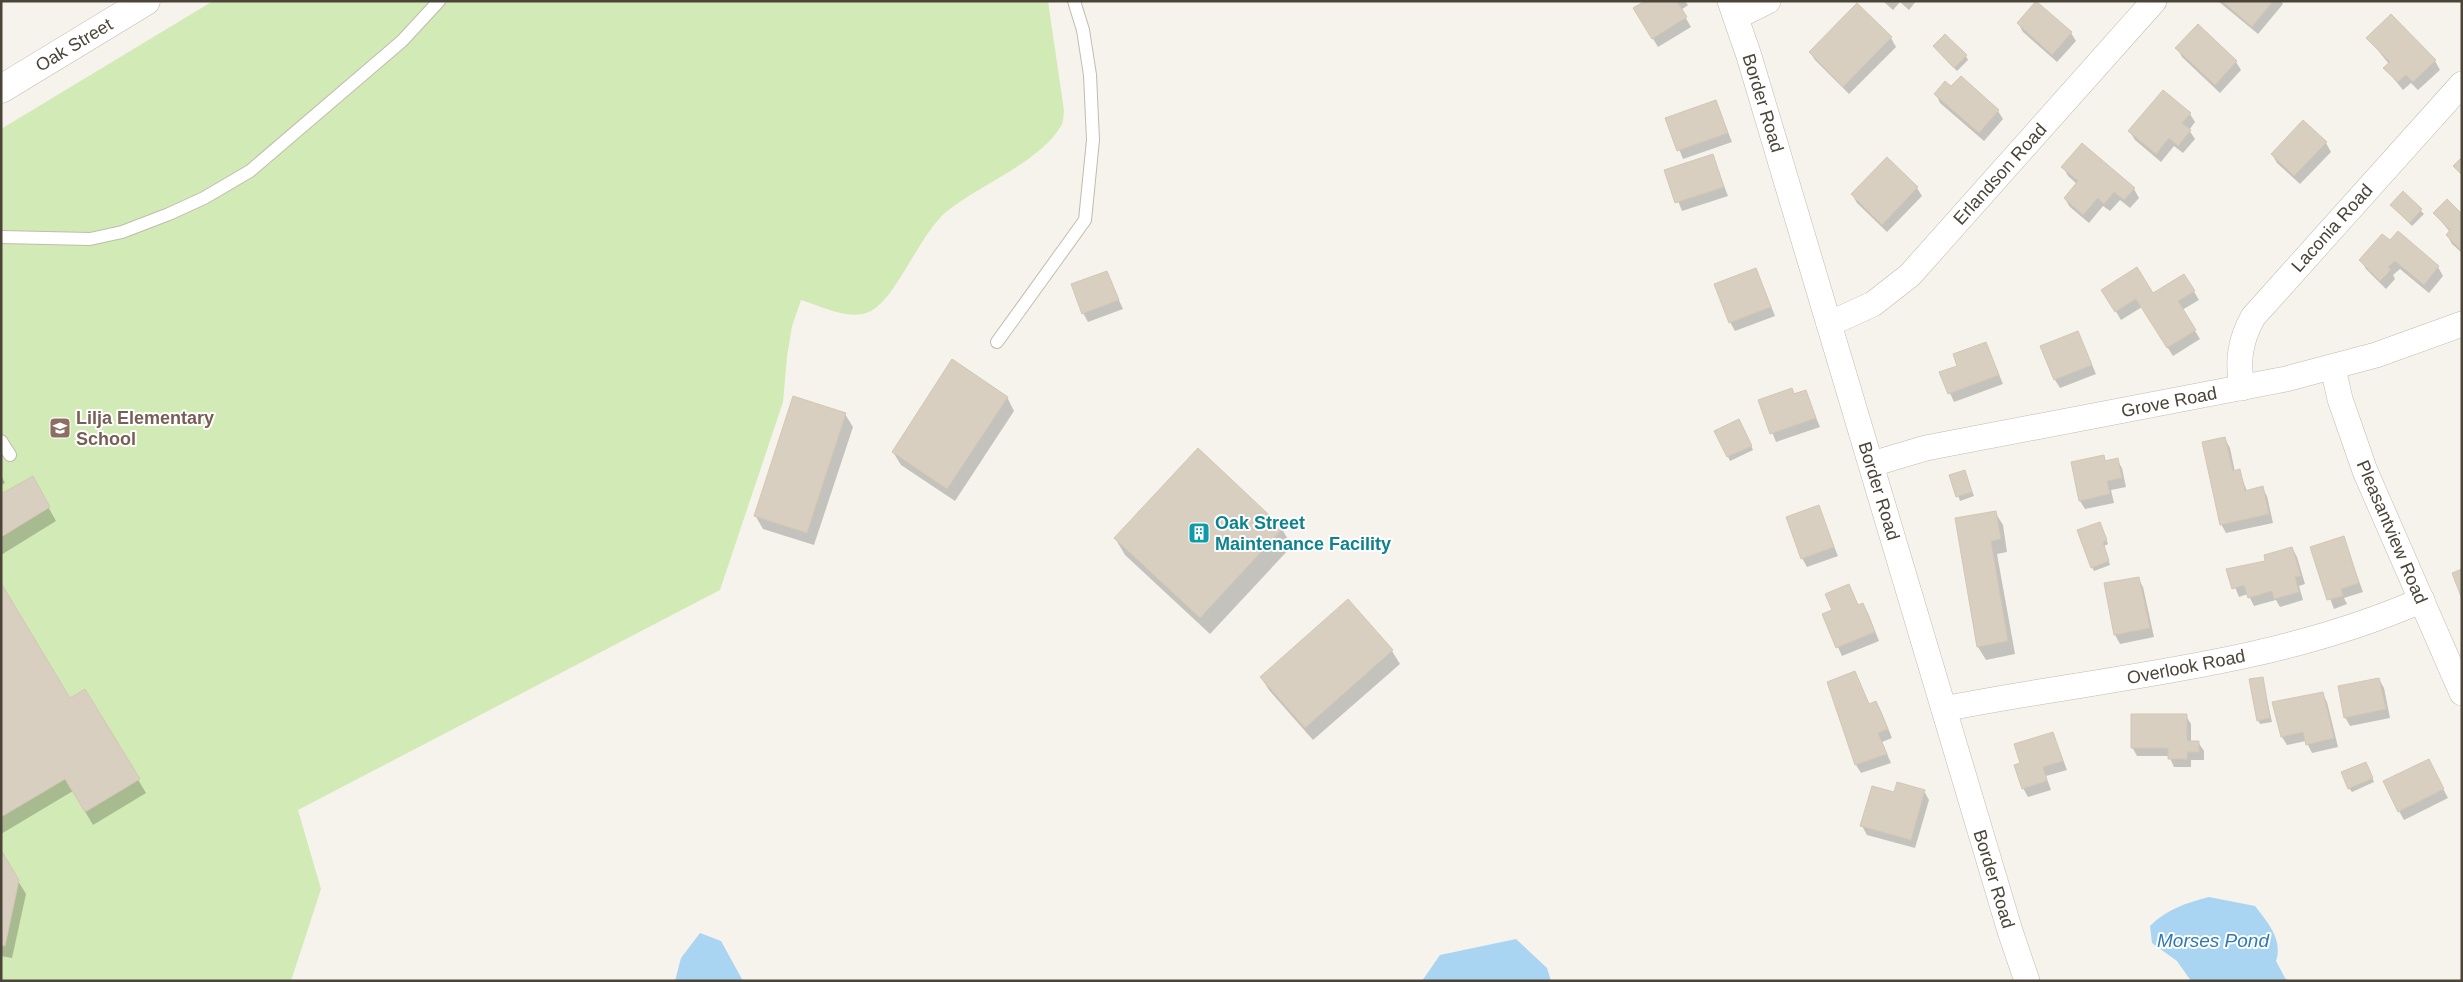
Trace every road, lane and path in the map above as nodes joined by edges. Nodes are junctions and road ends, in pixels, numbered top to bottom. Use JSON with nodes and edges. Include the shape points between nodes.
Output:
{"nodes":[{"id":1,"x":146,"y":1,"type":"edge"},
{"id":2,"x":439,"y":1,"type":"edge"},
{"id":3,"x":1074,"y":1,"type":"edge"},
{"id":4,"x":1768,"y":1,"type":"edge"},
{"id":5,"x":2154,"y":1,"type":"edge"},
{"id":6,"x":1733,"y":9,"type":"edge"},
{"id":7,"x":2462,"y":84,"type":"edge"},
{"id":8,"x":1,"y":89,"type":"edge"},
{"id":9,"x":1,"y":237,"type":"edge"},
{"id":10,"x":1828,"y":324,"type":"junction"},
{"id":11,"x":2462,"y":324,"type":"edge"},
{"id":12,"x":997,"y":342,"type":"dead end"},
{"id":13,"x":2332,"y":368,"type":"junction"},
{"id":14,"x":2242,"y":388,"type":"junction"},
{"id":15,"x":1,"y":441,"type":"edge"},
{"id":16,"x":10,"y":455,"type":"dead end"},
{"id":17,"x":1872,"y":464,"type":"junction"},
{"id":18,"x":2422,"y":600,"type":"junction"},
{"id":19,"x":2462,"y":693,"type":"edge"},
{"id":20,"x":1944,"y":710,"type":"junction"},
{"id":21,"x":2027,"y":981,"type":"edge"}],
"edges":[{"from":1,"to":8,"type":"street","name":"Oak Street"},
{"from":2,"to":9,"type":"lane","via":[[402,41],[250,171],[204,198],[122,232],[90,239]]},
{"from":3,"to":12,"type":"lane","via":[[1083,30],[1091,84],[1093,140],[1085,220]]},
{"from":4,"to":6,"type":"street"},
{"from":5,"to":10,"type":"street","name":"Erlandson Road","via":[[1910,274],[1873,304]]},
{"from":6,"to":10,"type":"street","name":"Border Road"},
{"from":7,"to":14,"type":"street","name":"Laconia Road","via":[[2253,317],[2240,349]]},
{"from":10,"to":17,"type":"street","name":"Border Road"},
{"from":11,"to":13,"type":"street","name":"Grove Road"},
{"from":13,"to":14,"type":"street","name":"Grove Road"},
{"from":13,"to":18,"type":"street","name":"Pleasantview Road","via":[[2365,471]]},
{"from":14,"to":17,"type":"street","name":"Grove Road","via":[[1926,448]]},
{"from":15,"to":16,"type":"lane"},
{"from":17,"to":20,"type":"street","name":"Border Road"},
{"from":18,"to":19,"type":"street","name":"Pleasantview Road"},
{"from":18,"to":20,"type":"street","name":"Overlook Road","via":[[2392,614],[2296,645],[2165,672]]},
{"from":20,"to":21,"type":"street","name":"Border Road"}]}
